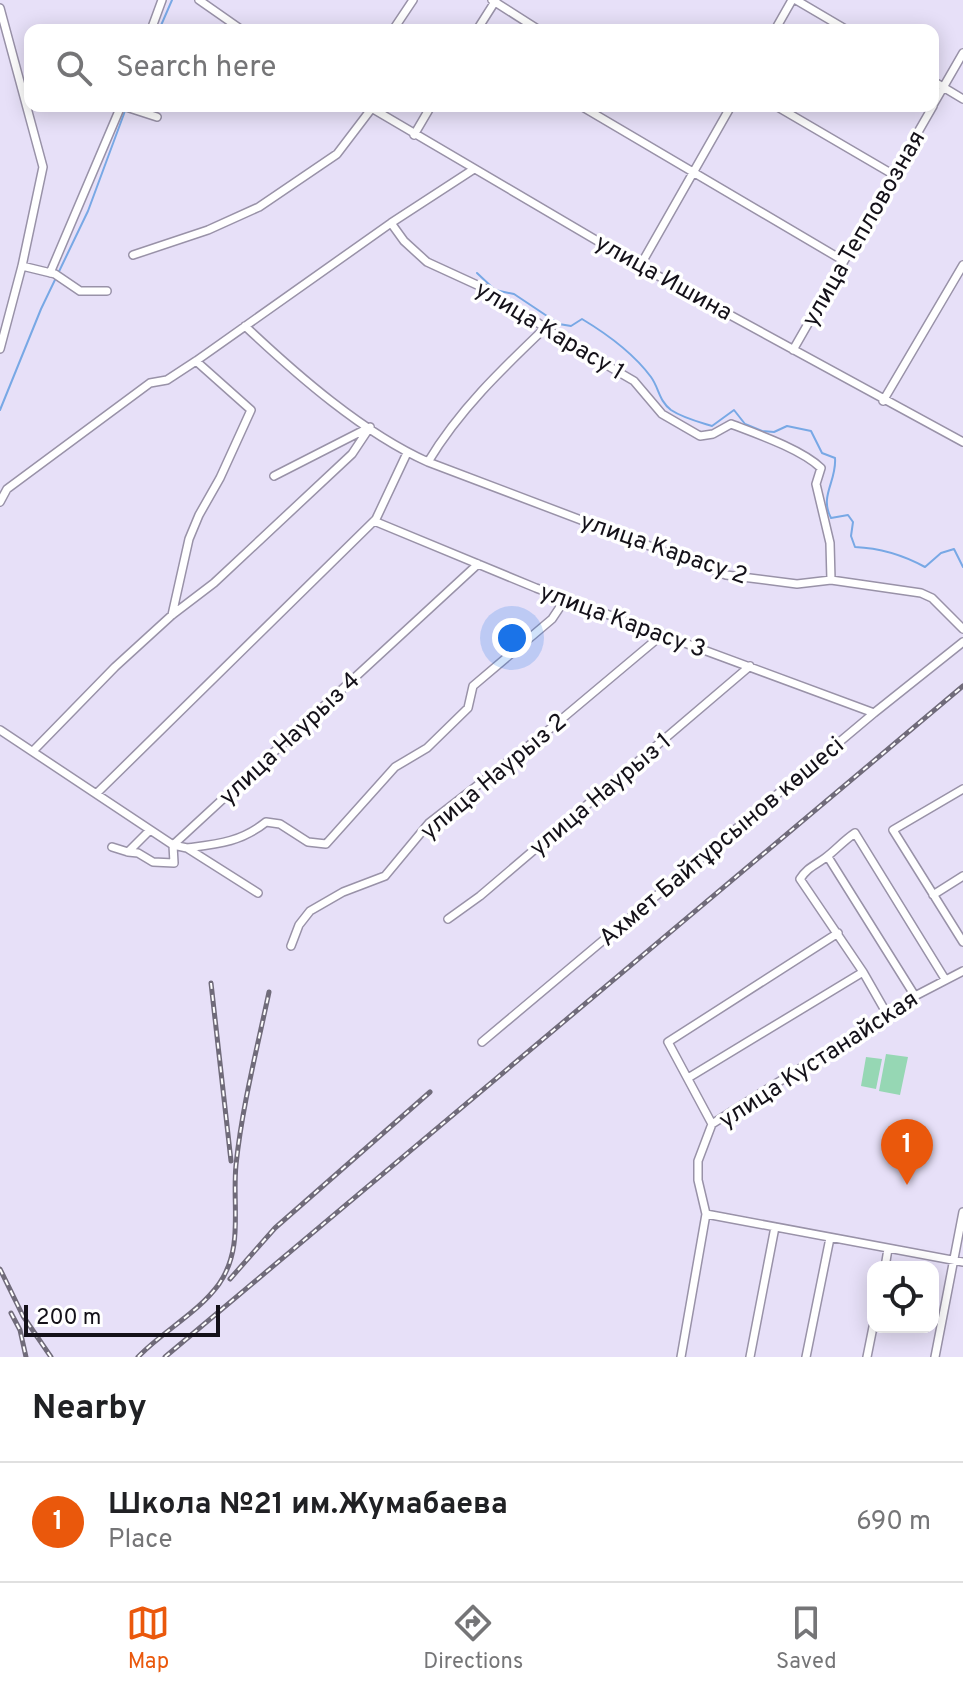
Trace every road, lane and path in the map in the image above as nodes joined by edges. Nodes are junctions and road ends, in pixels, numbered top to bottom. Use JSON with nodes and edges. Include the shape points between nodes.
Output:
{"nodes":[{"id":1,"x":162,"y":0,"type":"edge"},
{"id":2,"x":199,"y":0,"type":"edge"},
{"id":3,"x":413,"y":0,"type":"edge"},
{"id":4,"x":794,"y":0,"type":"edge"},
{"id":5,"x":494,"y":1,"type":"edge"},
{"id":6,"x":0,"y":8,"type":"edge"},
{"id":7,"x":153,"y":24,"type":"edge"},
{"id":8,"x":233,"y":24,"type":"edge"},
{"id":9,"x":397,"y":24,"type":"edge"},
{"id":10,"x":481,"y":24,"type":"edge"},
{"id":11,"x":530,"y":24,"type":"edge"},
{"id":12,"x":779,"y":24,"type":"edge"},
{"id":13,"x":836,"y":24,"type":"edge"},
{"id":14,"x":963,"y":53,"type":"edge"},
{"id":15,"x":939,"y":85,"type":"edge"},
{"id":16,"x":943,"y":87,"type":"junction"},
{"id":17,"x":939,"y":95,"type":"edge"},
{"id":18,"x":24,"y":97,"type":"edge"},
{"id":19,"x":963,"y":99,"type":"edge"},
{"id":20,"x":28,"y":112,"type":"edge"},
{"id":21,"x":120,"y":112,"type":"edge"},
{"id":22,"x":139,"y":112,"type":"edge"},
{"id":23,"x":366,"y":112,"type":"edge"},
{"id":24,"x":378,"y":112,"type":"edge"},
{"id":25,"x":427,"y":112,"type":"edge"},
{"id":26,"x":591,"y":112,"type":"edge"},
{"id":27,"x":727,"y":112,"type":"edge"},
{"id":28,"x":786,"y":112,"type":"edge"},
{"id":29,"x":930,"y":112,"type":"edge"},
{"id":30,"x":157,"y":117,"type":"dead end"},
{"id":31,"x":414,"y":135,"type":"junction"},
{"id":32,"x":474,"y":169,"type":"junction"},
{"id":33,"x":692,"y":172,"type":"junction"},
{"id":34,"x":894,"y":175,"type":"junction"},
{"id":35,"x":391,"y":223,"type":"junction"},
{"id":36,"x":133,"y":255,"type":"dead end"},
{"id":37,"x":844,"y":261,"type":"junction"},
{"id":38,"x":963,"y":265,"type":"edge"},
{"id":39,"x":22,"y":266,"type":"junction"},
{"id":40,"x":640,"y":266,"type":"junction"},
{"id":41,"x":53,"y":274,"type":"junction"},
{"id":42,"x":107,"y":291,"type":"dead end"},
{"id":43,"x":245,"y":326,"type":"junction"},
{"id":44,"x":546,"y":327,"type":"junction"},
{"id":45,"x":0,"y":349,"type":"edge"},
{"id":46,"x":793,"y":350,"type":"junction"},
{"id":47,"x":196,"y":361,"type":"junction"},
{"id":48,"x":883,"y":401,"type":"junction"},
{"id":49,"x":370,"y":427,"type":"junction"},
{"id":50,"x":963,"y":442,"type":"edge"},
{"id":51,"x":407,"y":453,"type":"junction"},
{"id":52,"x":428,"y":462,"type":"junction"},
{"id":53,"x":274,"y":476,"type":"dead end"},
{"id":54,"x":0,"y":502,"type":"edge"},
{"id":55,"x":374,"y":521,"type":"junction"},
{"id":56,"x":478,"y":564,"type":"junction"},
{"id":57,"x":831,"y":580,"type":"junction"},
{"id":58,"x":566,"y":598,"type":"junction"},
{"id":59,"x":172,"y":615,"type":"junction"},
{"id":60,"x":963,"y":629,"type":"edge"},
{"id":61,"x":663,"y":634,"type":"junction"},
{"id":62,"x":963,"y":642,"type":"edge"},
{"id":63,"x":750,"y":666,"type":"junction"},
{"id":64,"x":874,"y":713,"type":"junction"},
{"id":65,"x":0,"y":730,"type":"edge"},
{"id":66,"x":34,"y":750,"type":"junction"},
{"id":67,"x":963,"y":789,"type":"edge"},
{"id":68,"x":97,"y":793,"type":"junction"},
{"id":69,"x":150,"y":830,"type":"junction"},
{"id":70,"x":173,"y":845,"type":"junction"},
{"id":71,"x":112,"y":847,"type":"dead end"},
{"id":72,"x":187,"y":848,"type":"junction"},
{"id":73,"x":128,"y":852,"type":"junction"},
{"id":74,"x":828,"y":857,"type":"junction"},
{"id":75,"x":963,"y":876,"type":"edge"},
{"id":76,"x":258,"y":893,"type":"dead end"},
{"id":77,"x":933,"y":895,"type":"junction"},
{"id":78,"x":448,"y":919,"type":"dead end"},
{"id":79,"x":838,"y":933,"type":"junction"},
{"id":80,"x":963,"y":942,"type":"edge"},
{"id":81,"x":291,"y":946,"type":"dead end"},
{"id":82,"x":963,"y":971,"type":"edge"},
{"id":83,"x":863,"y":972,"type":"junction"},
{"id":84,"x":945,"y":979,"type":"junction"},
{"id":85,"x":915,"y":996,"type":"junction"},
{"id":86,"x":887,"y":1014,"type":"junction"},
{"id":87,"x":482,"y":1042,"type":"dead end"},
{"id":88,"x":688,"y":1078,"type":"junction"},
{"id":89,"x":712,"y":1124,"type":"junction"},
{"id":90,"x":963,"y":1212,"type":"edge"},
{"id":91,"x":706,"y":1214,"type":"junction"},
{"id":92,"x":775,"y":1227,"type":"junction"},
{"id":93,"x":830,"y":1238,"type":"junction"},
{"id":94,"x":888,"y":1249,"type":"junction"},
{"id":95,"x":886,"y":1261,"type":"edge"},
{"id":96,"x":959,"y":1261,"type":"edge"},
{"id":97,"x":872,"y":1333,"type":"edge"},
{"id":98,"x":681,"y":1357,"type":"edge"},
{"id":99,"x":750,"y":1357,"type":"edge"},
{"id":100,"x":806,"y":1357,"type":"edge"},
{"id":101,"x":867,"y":1357,"type":"edge"},
{"id":102,"x":935,"y":1357,"type":"edge"}],
"edges":[{"from":1,"to":7,"type":"street"},
{"from":2,"to":8,"type":"street"},
{"from":3,"to":9,"type":"street"},
{"from":4,"to":12,"type":"street"},
{"from":4,"to":13,"type":"street"},
{"from":5,"to":10,"type":"street"},
{"from":5,"to":11,"type":"street"},
{"from":6,"to":18,"type":"street"},
{"from":14,"to":16,"type":"street","name":"улица Тепловозная"},
{"from":15,"to":16,"type":"street"},
{"from":16,"to":17,"type":"street","name":"улица Тепловозная"},
{"from":16,"to":19,"type":"street"},
{"from":20,"to":39,"type":"street","via":[[43,167]]},
{"from":21,"to":41,"type":"street"},
{"from":22,"to":30,"type":"street"},
{"from":23,"to":36,"type":"street","via":[[337,154],[259,207]]},
{"from":24,"to":31,"type":"street","name":"улица Ишина"},
{"from":25,"to":31,"type":"street"},
{"from":26,"to":33,"type":"street"},
{"from":27,"to":33,"type":"street"},
{"from":28,"to":34,"type":"street"},
{"from":29,"to":34,"type":"street","name":"улица Тепловозная"},
{"from":31,"to":32,"type":"street","name":"улица Ишина"},
{"from":32,"to":35,"type":"street"},
{"from":32,"to":40,"type":"street","name":"улица Ишина"},
{"from":33,"to":37,"type":"street"},
{"from":33,"to":40,"type":"street"},
{"from":34,"to":37,"type":"street","name":"улица Тепловозная"},
{"from":35,"to":43,"type":"street"},
{"from":35,"to":44,"type":"street","name":"улица Карасу 1","via":[[427,262],[488,290]]},
{"from":37,"to":46,"type":"street","name":"улица Тепловозная"},
{"from":38,"to":48,"type":"street"},
{"from":39,"to":41,"type":"street"},
{"from":39,"to":45,"type":"street"},
{"from":40,"to":46,"type":"street","name":"улица Ишина"},
{"from":41,"to":42,"type":"street","via":[[80,291]]},
{"from":43,"to":47,"type":"street"},
{"from":43,"to":49,"type":"street","name":"улица Карасу 2","via":[[293,371]]},
{"from":44,"to":52,"type":"street","via":[[467,406]]},
{"from":44,"to":57,"type":"street","name":"улица Карасу 1","via":[[634,381],[662,414],[700,436],[731,424],[821,468],[816,484],[830,543]]},
{"from":46,"to":48,"type":"street","name":"улица Ишина"},
{"from":47,"to":54,"type":"street","via":[[167,380],[150,383],[7,489]]},
{"from":47,"to":59,"type":"street","via":[[251,410],[189,539]]},
{"from":48,"to":50,"type":"street","name":"улица Ишина"},
{"from":49,"to":51,"type":"street","name":"улица Карасу 2"},
{"from":49,"to":53,"type":"street"},
{"from":49,"to":59,"type":"street","via":[[352,454],[214,583]]},
{"from":51,"to":52,"type":"street","name":"улица Карасу 2"},
{"from":51,"to":55,"type":"street"},
{"from":52,"to":57,"type":"street","name":"улица Карасу 2","via":[[726,575],[797,584]]},
{"from":55,"to":56,"type":"street","name":"улица Карасу 3"},
{"from":55,"to":68,"type":"street"},
{"from":56,"to":58,"type":"street","name":"улица Карасу 3"},
{"from":56,"to":70,"type":"street","name":"улица Наурыз 4"},
{"from":57,"to":60,"type":"street","name":"улица Карасу 2","via":[[921,593]]},
{"from":58,"to":61,"type":"street","name":"улица Карасу 3"},
{"from":58,"to":72,"type":"street","via":[[552,619],[473,686],[468,708],[427,748],[395,767],[326,844],[308,842],[280,824],[266,822],[250,835]]},
{"from":59,"to":66,"type":"street"},
{"from":61,"to":63,"type":"street","name":"улица Карасу 3"},
{"from":61,"to":81,"type":"street","name":"улица Наурыз 2","via":[[429,823],[385,876],[310,911]]},
{"from":62,"to":64,"type":"street","name":"Ахмет Байтұрсынов көшесі"},
{"from":63,"to":64,"type":"street","name":"улица Карасу 3"},
{"from":63,"to":78,"type":"street","name":"улица Наурыз 1"},
{"from":64,"to":87,"type":"street","name":"Ахмет Байтұрсынов көшесі"},
{"from":65,"to":66,"type":"street"},
{"from":66,"to":68,"type":"street"},
{"from":67,"to":77,"type":"street","via":[[893,830]]},
{"from":68,"to":69,"type":"street"},
{"from":69,"to":70,"type":"street"},
{"from":69,"to":73,"type":"street"},
{"from":70,"to":72,"type":"street"},
{"from":70,"to":73,"type":"street","via":[[174,863]]},
{"from":71,"to":73,"type":"street"},
{"from":72,"to":76,"type":"street"},
{"from":74,"to":79,"type":"street","via":[[807,868],[800,879]]},
{"from":74,"to":84,"type":"street","via":[[855,833]]},
{"from":74,"to":85,"type":"street"},
{"from":75,"to":77,"type":"street"},
{"from":77,"to":80,"type":"street"},
{"from":79,"to":83,"type":"street"},
{"from":79,"to":88,"type":"street","via":[[668,1042]]},
{"from":82,"to":84,"type":"street","name":"улица Кустанайская"},
{"from":83,"to":86,"type":"street"},
{"from":83,"to":88,"type":"street"},
{"from":84,"to":85,"type":"street","name":"улица Кустанайская"},
{"from":85,"to":86,"type":"street","name":"улица Кустанайская"},
{"from":86,"to":89,"type":"street","name":"улица Кустанайская"},
{"from":88,"to":89,"type":"street"},
{"from":89,"to":91,"type":"street","name":"улица Кустанайская","via":[[698,1161]]},
{"from":90,"to":96,"type":"street"},
{"from":91,"to":92,"type":"street"},
{"from":91,"to":98,"type":"street"},
{"from":92,"to":93,"type":"street"},
{"from":92,"to":99,"type":"street"},
{"from":93,"to":94,"type":"street"},
{"from":93,"to":100,"type":"street"},
{"from":94,"to":95,"type":"street"},
{"from":94,"to":96,"type":"street"},
{"from":96,"to":102,"type":"street"},
{"from":97,"to":101,"type":"street"}]}
